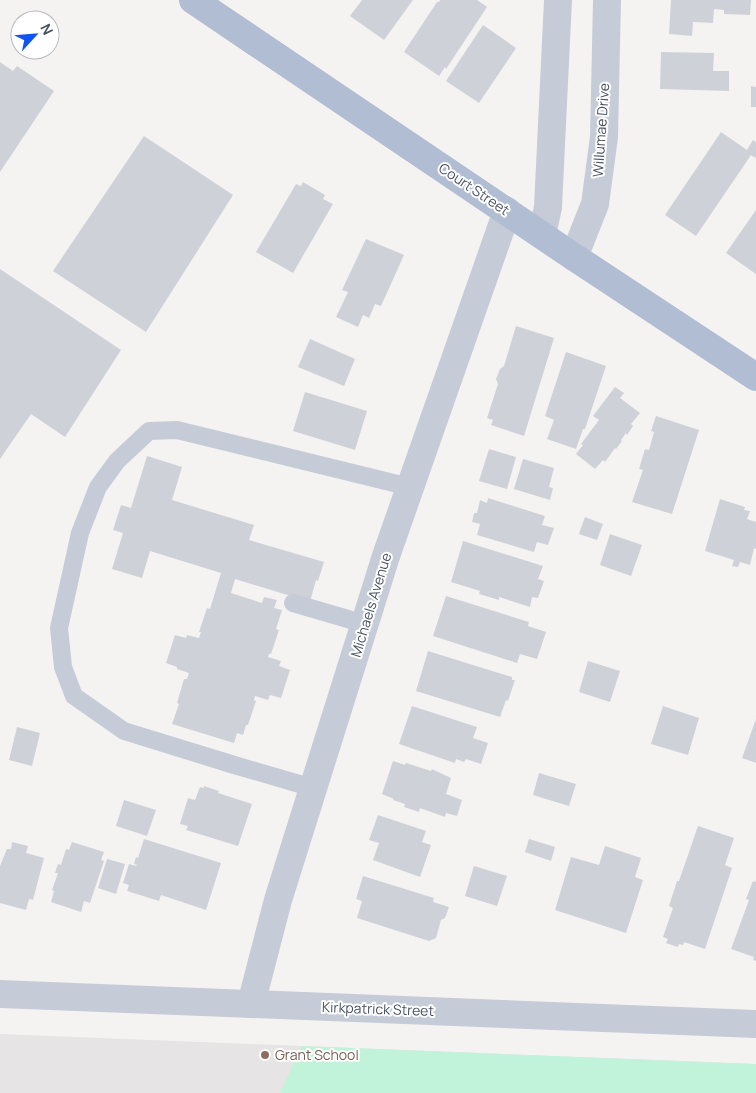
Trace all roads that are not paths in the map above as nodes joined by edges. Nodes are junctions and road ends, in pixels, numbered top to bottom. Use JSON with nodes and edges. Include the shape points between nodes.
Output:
{"nodes":[{"id":1,"x":193,"y":0,"type":"edge"},
{"id":2,"x":558,"y":0,"type":"edge"},
{"id":3,"x":608,"y":0,"type":"edge"},
{"id":4,"x":508,"y":211,"type":"junction"},
{"id":5,"x":542,"y":234,"type":"junction"},
{"id":6,"x":574,"y":257,"type":"junction"},
{"id":7,"x":756,"y":377,"type":"edge"},
{"id":8,"x":410,"y":487,"type":"junction"},
{"id":9,"x":293,"y":603,"type":"dead end"},
{"id":10,"x":365,"y":624,"type":"junction"},
{"id":11,"x":313,"y":788,"type":"junction"},
{"id":12,"x":0,"y":994,"type":"edge"},
{"id":13,"x":251,"y":1004,"type":"junction"},
{"id":14,"x":756,"y":1024,"type":"edge"}],
"edges":[{"from":1,"to":4,"type":"main road","name":"Court Street"},
{"from":2,"to":5,"type":"street","via":[[548,207]]},
{"from":3,"to":6,"type":"street","name":"Willumae Drive","via":[[602,147],[595,204]]},
{"from":4,"to":5,"type":"main road","name":"Court Street"},
{"from":4,"to":8,"type":"street","name":"Michaels Avenue"},
{"from":5,"to":6,"type":"main road","name":"Court Street"},
{"from":6,"to":7,"type":"main road","name":"Court Street"},
{"from":8,"to":10,"type":"street","name":"Michaels Avenue"},
{"from":8,"to":11,"type":"lane","via":[[177,430],[149,431],[117,461],[98,487],[80,533],[59,628],[63,667],[74,696],[124,730]]},
{"from":9,"to":10,"type":"lane"},
{"from":10,"to":11,"type":"street","name":"Michaels Avenue"},
{"from":11,"to":13,"type":"street","name":"Michaels Avenue","via":[[278,900]]},
{"from":12,"to":13,"type":"street","name":"Kirkpatrick Street"},
{"from":13,"to":14,"type":"street","name":"Kirkpatrick Street"}]}
